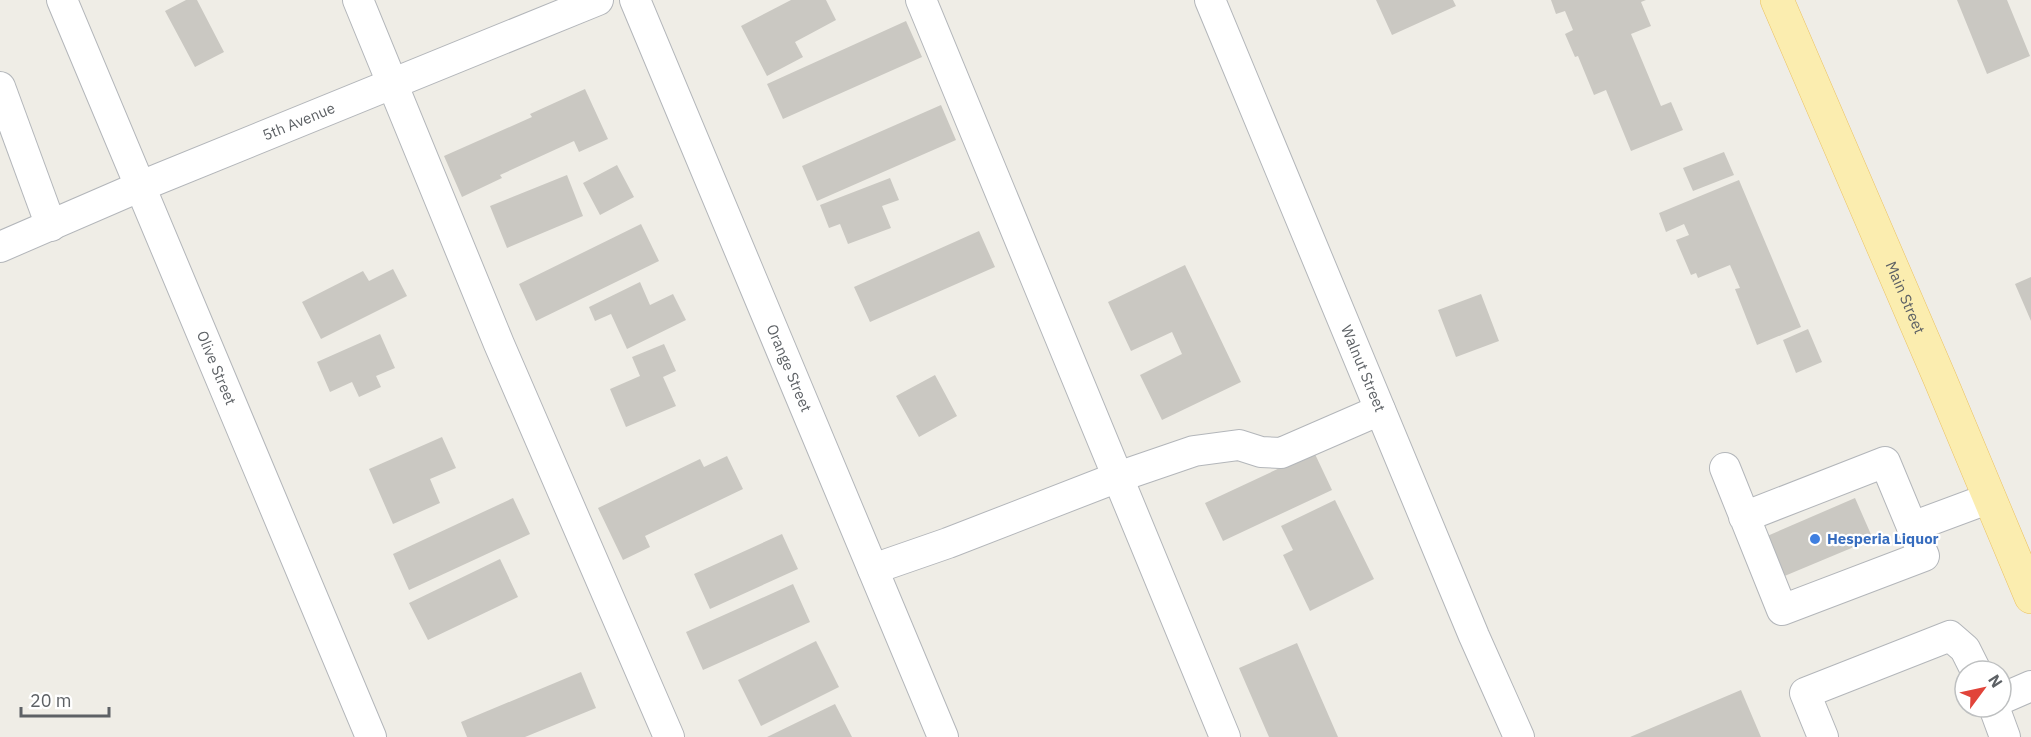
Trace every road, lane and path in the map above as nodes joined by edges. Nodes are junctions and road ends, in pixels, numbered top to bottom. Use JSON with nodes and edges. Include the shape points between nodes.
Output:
{"nodes":[{"id":1,"x":62,"y":0,"type":"edge"},
{"id":2,"x":358,"y":0,"type":"edge"},
{"id":3,"x":598,"y":0,"type":"edge"},
{"id":4,"x":635,"y":0,"type":"edge"},
{"id":5,"x":921,"y":0,"type":"edge"},
{"id":6,"x":1210,"y":0,"type":"edge"},
{"id":7,"x":1777,"y":0,"type":"edge"},
{"id":8,"x":394,"y":84,"type":"junction"},
{"id":9,"x":0,"y":87,"type":"edge"},
{"id":10,"x":11,"y":153,"type":"edge"},
{"id":11,"x":141,"y":186,"type":"junction"},
{"id":12,"x":51,"y":226,"type":"junction"},
{"id":13,"x":0,"y":247,"type":"edge"},
{"id":14,"x":1380,"y":410,"type":"junction"},
{"id":15,"x":1725,"y":468,"type":"dead end"},
{"id":16,"x":1118,"y":477,"type":"junction"},
{"id":17,"x":1990,"y":498,"type":"junction"},
{"id":18,"x":1744,"y":517,"type":"junction"},
{"id":19,"x":1912,"y":527,"type":"junction"},
{"id":20,"x":873,"y":569,"type":"junction"},
{"id":21,"x":2031,"y":597,"type":"edge"},
{"id":22,"x":1970,"y":659,"type":"edge"},
{"id":23,"x":2031,"y":686,"type":"edge"},
{"id":24,"x":2013,"y":694,"type":"edge"},
{"id":25,"x":1998,"y":719,"type":"edge"},
{"id":26,"x":371,"y":737,"type":"edge"},
{"id":27,"x":669,"y":737,"type":"edge"},
{"id":28,"x":943,"y":737,"type":"edge"},
{"id":29,"x":1225,"y":737,"type":"edge"},
{"id":30,"x":1519,"y":737,"type":"edge"},
{"id":31,"x":1823,"y":737,"type":"edge"},
{"id":32,"x":2005,"y":737,"type":"edge"}],
"edges":[{"from":1,"to":11,"type":"street","name":"Olive Street"},
{"from":2,"to":8,"type":"street"},
{"from":3,"to":8,"type":"street","name":"5th Avenue"},
{"from":4,"to":20,"type":"street","name":"Orange Street"},
{"from":5,"to":16,"type":"street"},
{"from":6,"to":14,"type":"street","name":"Walnut Street"},
{"from":7,"to":17,"type":"main road","name":"Main Street"},
{"from":8,"to":11,"type":"street","name":"5th Avenue"},
{"from":8,"to":27,"type":"street","via":[[499,344]]},
{"from":9,"to":10,"type":"street"},
{"from":10,"to":12,"type":"street"},
{"from":11,"to":12,"type":"street","name":"5th Avenue"},
{"from":11,"to":26,"type":"street","name":"Olive Street"},
{"from":12,"to":13,"type":"street","name":"5th Avenue"},
{"from":14,"to":16,"type":"street","via":[[1281,453],[1239,445],[1194,451]]},
{"from":14,"to":30,"type":"street","name":"Walnut Street"},
{"from":15,"to":18,"type":"street"},
{"from":16,"to":20,"type":"street"},
{"from":16,"to":29,"type":"street"},
{"from":17,"to":19,"type":"street"},
{"from":17,"to":21,"type":"main road","name":"Main Street"},
{"from":18,"to":19,"type":"street","via":[[1885,462]]},
{"from":18,"to":19,"type":"street","via":[[1782,610],[1924,555]]},
{"from":20,"to":28,"type":"street","name":"Orange Street"},
{"from":22,"to":31,"type":"street","via":[[1950,636],[1805,693]]},
{"from":23,"to":24,"type":"street"},
{"from":25,"to":32,"type":"street"}]}
